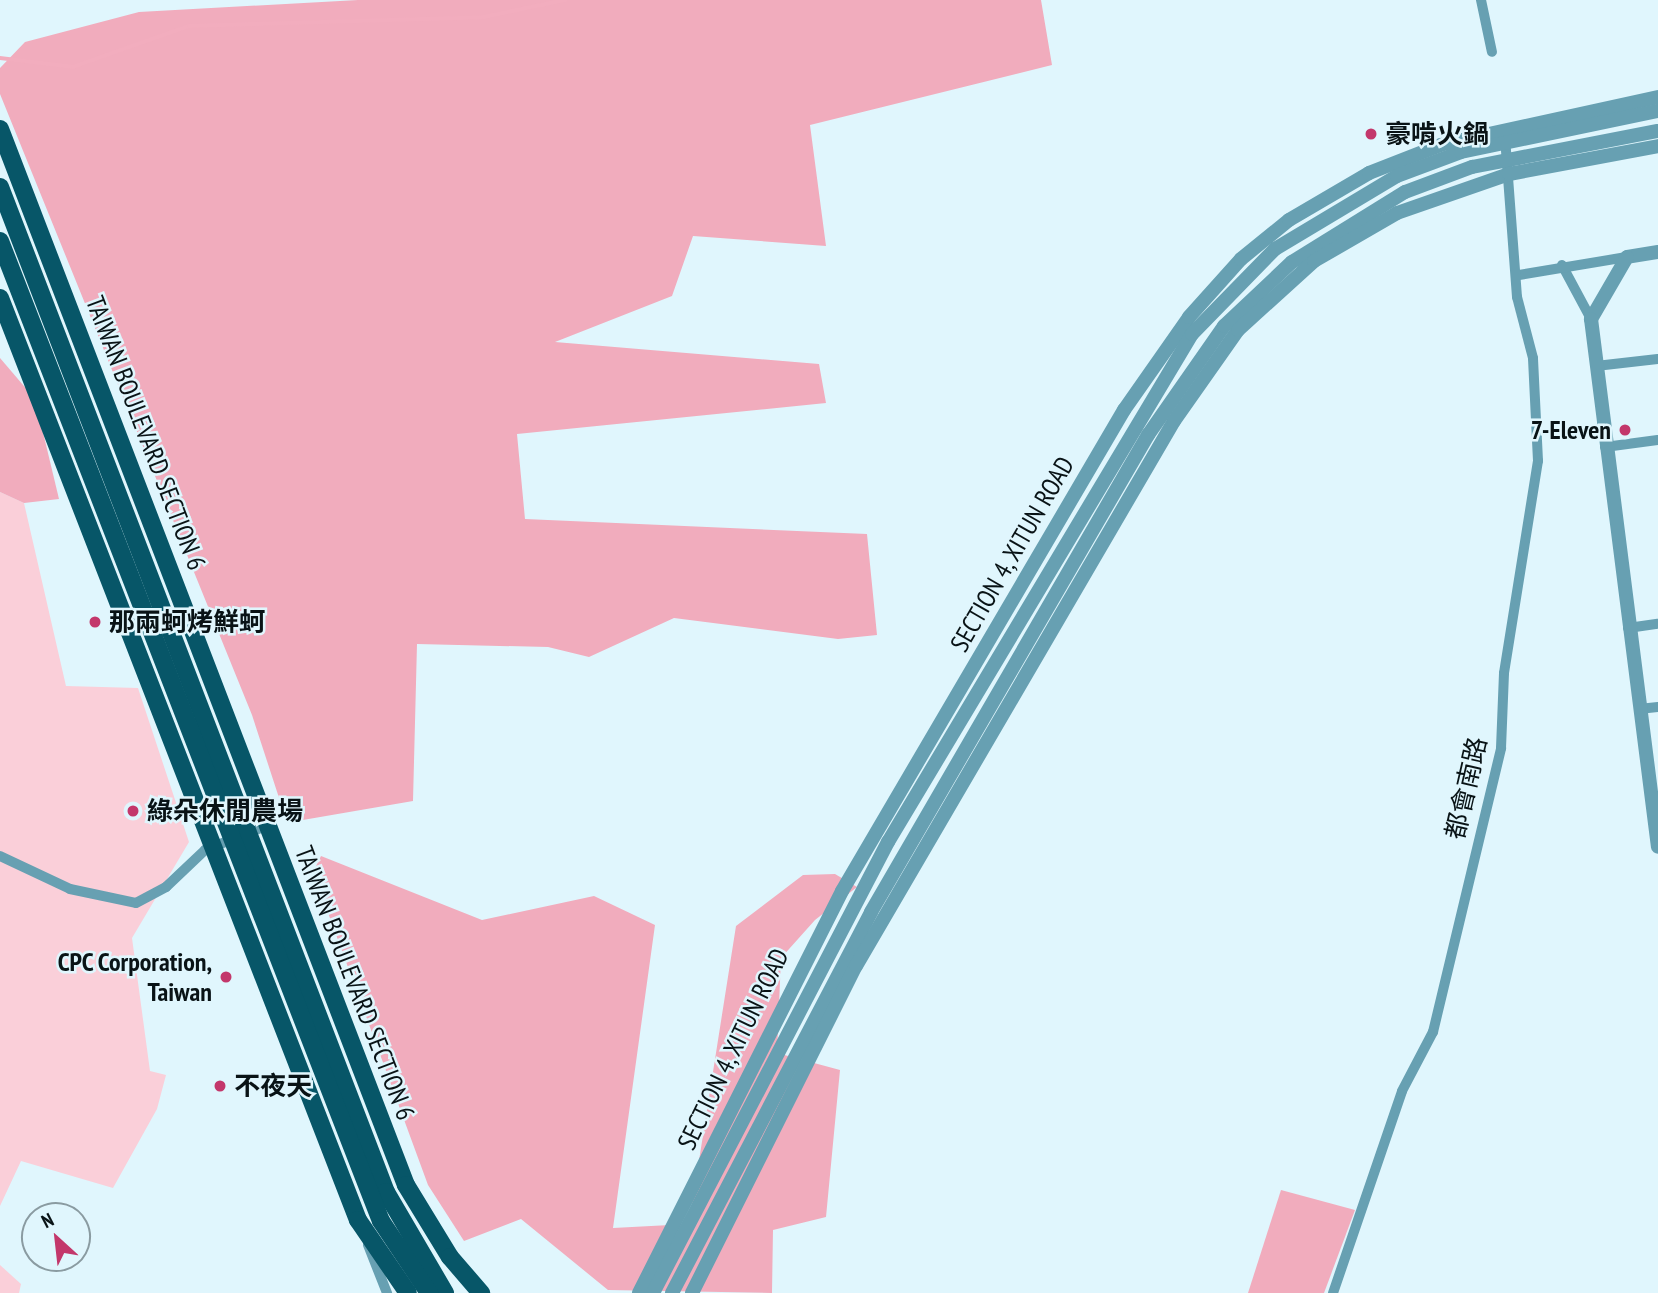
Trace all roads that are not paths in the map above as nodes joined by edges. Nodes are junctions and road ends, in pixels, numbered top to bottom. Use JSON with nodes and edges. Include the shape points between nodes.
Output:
{"nodes":[{"id":1,"x":1481,"y":0,"type":"edge"},
{"id":2,"x":1492,"y":52,"type":"dead end"},
{"id":3,"x":1658,"y":97,"type":"edge"},
{"id":4,"x":1658,"y":111,"type":"edge"},
{"id":5,"x":0,"y":129,"type":"edge"},
{"id":6,"x":1658,"y":131,"type":"edge"},
{"id":7,"x":1505,"y":134,"type":"junction"},
{"id":8,"x":1658,"y":146,"type":"edge"},
{"id":9,"x":1508,"y":167,"type":"junction"},
{"id":10,"x":0,"y":187,"type":"edge"},
{"id":11,"x":0,"y":241,"type":"edge"},
{"id":12,"x":1658,"y":252,"type":"edge"},
{"id":13,"x":1627,"y":257,"type":"junction"},
{"id":14,"x":1562,"y":265,"type":"junction"},
{"id":15,"x":1519,"y":275,"type":"junction"},
{"id":16,"x":0,"y":298,"type":"edge"},
{"id":17,"x":1591,"y":319,"type":"junction"},
{"id":18,"x":1658,"y":359,"type":"edge"},
{"id":19,"x":1596,"y":366,"type":"junction"},
{"id":20,"x":1658,"y":440,"type":"edge"},
{"id":21,"x":1605,"y":447,"type":"junction"},
{"id":22,"x":1658,"y":624,"type":"edge"},
{"id":23,"x":1628,"y":628,"type":"junction"},
{"id":24,"x":1658,"y":706,"type":"edge"},
{"id":25,"x":1639,"y":709,"type":"junction"},
{"id":26,"x":1655,"y":795,"type":"edge"},
{"id":27,"x":258,"y":829,"type":"junction"},
{"id":28,"x":220,"y":843,"type":"junction"},
{"id":29,"x":1658,"y":847,"type":"edge"},
{"id":30,"x":0,"y":856,"type":"edge"},
{"id":31,"x":838,"y":933,"type":"junction"},
{"id":32,"x":856,"y":966,"type":"junction"},
{"id":33,"x":773,"y":1024,"type":"junction"},
{"id":34,"x":804,"y":1037,"type":"junction"},
{"id":35,"x":358,"y":1220,"type":"junction"},
{"id":36,"x":674,"y":1289,"type":"edge"},
{"id":37,"x":387,"y":1293,"type":"edge"},
{"id":38,"x":408,"y":1293,"type":"edge"},
{"id":39,"x":429,"y":1293,"type":"edge"},
{"id":40,"x":445,"y":1293,"type":"edge"},
{"id":41,"x":481,"y":1293,"type":"edge"},
{"id":42,"x":639,"y":1293,"type":"edge"},
{"id":43,"x":653,"y":1293,"type":"edge"},
{"id":44,"x":692,"y":1293,"type":"edge"},
{"id":45,"x":1333,"y":1293,"type":"edge"}],
"edges":[{"from":1,"to":2,"type":"street"},
{"from":3,"to":7,"type":"street","name":"SECTION 4, XITUN ROAD"},
{"from":4,"to":7,"type":"street","name":"SECTION 4, XITUN ROAD"},
{"from":5,"to":27,"type":"main road","name":"TAIWAN BOULEVARD SECTION 6"},
{"from":6,"to":9,"type":"street","name":"SECTION 4, XITUN ROAD"},
{"from":7,"to":9,"type":"street","name":"都會南路"},
{"from":7,"to":31,"type":"street","name":"SECTION 4, XITUN ROAD","via":[[1397,176],[1327,214],[1275,249],[1192,334]]},
{"from":7,"to":33,"type":"street","name":"SECTION 4, XITUN ROAD","via":[[1443,144],[1333,193],[1241,259],[1189,317],[1124,411],[842,891]]},
{"from":8,"to":9,"type":"street","name":"SECTION 4, XITUN ROAD"},
{"from":9,"to":15,"type":"street","name":"都會南路"},
{"from":9,"to":32,"type":"street","name":"SECTION 4, XITUN ROAD","via":[[1369,228],[1314,261],[1238,330],[1174,421]]},
{"from":9,"to":34,"type":"street","name":"SECTION 4, XITUN ROAD","via":[[1405,192],[1331,234],[1224,326],[1097,521]]},
{"from":10,"to":27,"type":"main road","name":"TAIWAN BOULEVARD SECTION 6"},
{"from":11,"to":28,"type":"main road"},
{"from":12,"to":13,"type":"street"},
{"from":13,"to":14,"type":"street"},
{"from":13,"to":17,"type":"street"},
{"from":14,"to":15,"type":"street"},
{"from":14,"to":17,"type":"street"},
{"from":15,"to":45,"type":"street","name":"都會南路","via":[[1517,297],[1533,358],[1538,461],[1504,673],[1501,748],[1433,1032],[1402,1091]]},
{"from":16,"to":28,"type":"main road"},
{"from":17,"to":19,"type":"street"},
{"from":18,"to":19,"type":"street"},
{"from":19,"to":21,"type":"street"},
{"from":20,"to":21,"type":"street"},
{"from":21,"to":23,"type":"street"},
{"from":22,"to":23,"type":"street"},
{"from":23,"to":25,"type":"street"},
{"from":24,"to":25,"type":"street"},
{"from":25,"to":26,"type":"street"},
{"from":26,"to":29,"type":"street"},
{"from":27,"to":28,"type":"street"},
{"from":27,"to":40,"type":"main road","name":"TAIWAN BOULEVARD SECTION 6","via":[[386,1192]]},
{"from":27,"to":41,"type":"main road","name":"TAIWAN BOULEVARD SECTION 6","via":[[406,1185],[428,1225]]},
{"from":28,"to":30,"type":"street","via":[[136,903],[70,889]]},
{"from":28,"to":35,"type":"main road"},
{"from":28,"to":39,"type":"main road","via":[[380,1221]]},
{"from":31,"to":33,"type":"street"},
{"from":31,"to":43,"type":"street","name":"SECTION 4, XITUN ROAD"},
{"from":32,"to":34,"type":"street"},
{"from":32,"to":44,"type":"street","name":"SECTION 4, XITUN ROAD"},
{"from":33,"to":42,"type":"street","name":"SECTION 4, XITUN ROAD"},
{"from":34,"to":36,"type":"street","name":"SECTION 4, XITUN ROAD"},
{"from":35,"to":37,"type":"street"},
{"from":35,"to":38,"type":"main road"}]}
